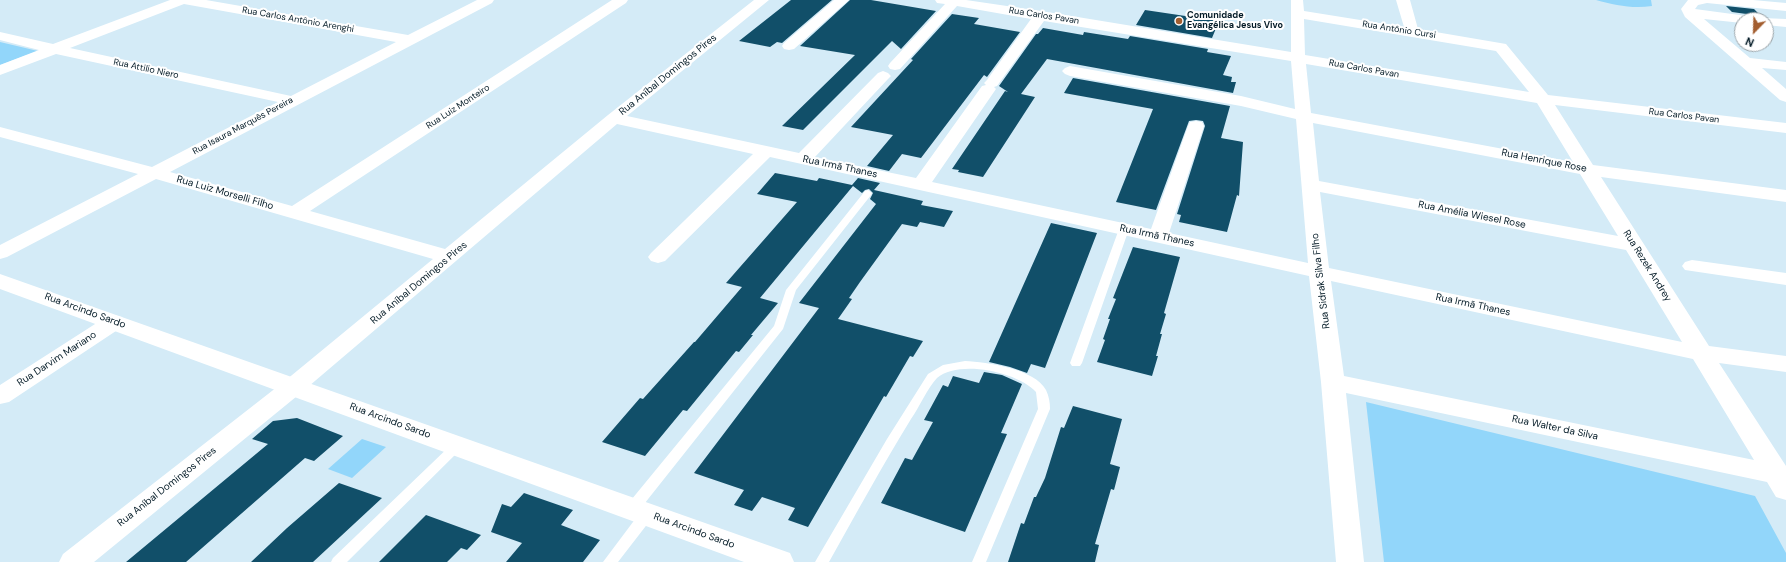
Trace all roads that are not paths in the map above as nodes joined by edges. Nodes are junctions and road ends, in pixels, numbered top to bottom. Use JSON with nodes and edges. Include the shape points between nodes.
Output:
{"nodes":[{"id":1,"x":183,"y":0,"type":"edge"},
{"id":2,"x":487,"y":0,"type":"edge"},
{"id":3,"x":621,"y":0,"type":"edge"},
{"id":4,"x":762,"y":0,"type":"edge"},
{"id":5,"x":842,"y":0,"type":"edge"},
{"id":6,"x":1403,"y":0,"type":"edge"},
{"id":7,"x":1705,"y":0,"type":"edge"},
{"id":8,"x":1709,"y":0,"type":"edge"},
{"id":9,"x":948,"y":1,"type":"edge"},
{"id":10,"x":1297,"y":7,"type":"edge"},
{"id":11,"x":1786,"y":7,"type":"edge"},
{"id":12,"x":1689,"y":11,"type":"junction"},
{"id":13,"x":1041,"y":15,"type":"junction"},
{"id":14,"x":1734,"y":17,"type":"edge"},
{"id":15,"x":1774,"y":22,"type":"edge"},
{"id":16,"x":1786,"y":23,"type":"edge"},
{"id":17,"x":1412,"y":32,"type":"junction"},
{"id":18,"x":0,"y":36,"type":"edge"},
{"id":19,"x":411,"y":40,"type":"junction"},
{"id":20,"x":788,"y":46,"type":"dead end"},
{"id":21,"x":1501,"y":47,"type":"joint"},
{"id":22,"x":54,"y":49,"type":"junction"},
{"id":23,"x":1298,"y":58,"type":"junction"},
{"id":24,"x":1744,"y":62,"type":"junction"},
{"id":25,"x":1786,"y":66,"type":"edge"},
{"id":26,"x":0,"y":70,"type":"edge"},
{"id":27,"x":1070,"y":71,"type":"dead end"},
{"id":28,"x":1786,"y":97,"type":"edge"},
{"id":29,"x":1543,"y":99,"type":"junction"},
{"id":30,"x":293,"y":101,"type":"junction"},
{"id":31,"x":1304,"y":116,"type":"junction"},
{"id":32,"x":614,"y":118,"type":"junction"},
{"id":33,"x":1196,"y":126,"type":"dead end"},
{"id":34,"x":1786,"y":128,"type":"edge"},
{"id":35,"x":0,"y":132,"type":"edge"},
{"id":36,"x":766,"y":151,"type":"junction"},
{"id":37,"x":803,"y":159,"type":"junction"},
{"id":38,"x":1588,"y":170,"type":"junction"},
{"id":39,"x":154,"y":173,"type":"junction"},
{"id":40,"x":921,"y":184,"type":"junction"},
{"id":41,"x":1311,"y":185,"type":"junction"},
{"id":42,"x":868,"y":193,"type":"dead end"},
{"id":43,"x":1786,"y":196,"type":"edge"},
{"id":44,"x":294,"y":213,"type":"junction"},
{"id":45,"x":1124,"y":229,"type":"junction"},
{"id":46,"x":1158,"y":236,"type":"junction"},
{"id":47,"x":1634,"y":245,"type":"junction"},
{"id":48,"x":0,"y":253,"type":"edge"},
{"id":49,"x":450,"y":257,"type":"junction"},
{"id":50,"x":658,"y":257,"type":"dead end"},
{"id":51,"x":1692,"y":266,"type":"dead end"},
{"id":52,"x":1319,"y":272,"type":"junction"},
{"id":53,"x":1786,"y":279,"type":"edge"},
{"id":54,"x":0,"y":281,"type":"edge"},
{"id":55,"x":114,"y":322,"type":"junction"},
{"id":56,"x":1700,"y":352,"type":"junction"},
{"id":57,"x":1076,"y":363,"type":"dead end"},
{"id":58,"x":1786,"y":364,"type":"edge"},
{"id":59,"x":1333,"y":382,"type":"junction"},
{"id":60,"x":294,"y":386,"type":"junction"},
{"id":61,"x":0,"y":396,"type":"edge"},
{"id":62,"x":458,"y":445,"type":"junction"},
{"id":63,"x":1783,"y":481,"type":"edge"},
{"id":64,"x":640,"y":511,"type":"junction"},
{"id":65,"x":72,"y":562,"type":"edge"},
{"id":66,"x":338,"y":562,"type":"edge"},
{"id":67,"x":610,"y":562,"type":"edge"},
{"id":68,"x":779,"y":562,"type":"edge"},
{"id":69,"x":822,"y":562,"type":"edge"},
{"id":70,"x":979,"y":562,"type":"edge"},
{"id":71,"x":1350,"y":562,"type":"edge"}],
"edges":[{"from":1,"to":19,"type":"street","name":"Rua Carlos Antônio Arenghi"},
{"from":1,"to":22,"type":"street"},
{"from":2,"to":19,"type":"street","name":"Rua Isaura Marquês Pereira"},
{"from":3,"to":44,"type":"street","name":"Rua Luiz Monteiro"},
{"from":4,"to":32,"type":"street","name":"Rua Aníbal Domingos Pires"},
{"from":5,"to":20,"type":"street"},
{"from":6,"to":17,"type":"street"},
{"from":7,"to":12,"type":"street","via":[[1694,2]]},
{"from":8,"to":11,"type":"street"},
{"from":9,"to":13,"type":"street","name":"Rua Carlos Pavan"},
{"from":9,"to":37,"type":"street","via":[[889,71]]},
{"from":10,"to":17,"type":"street","name":"Rua Antônio Cursi"},
{"from":10,"to":23,"type":"street","name":"Rua Sidrak Silva Filho"},
{"from":12,"to":14,"type":"street"},
{"from":12,"to":24,"type":"street"},
{"from":13,"to":23,"type":"street","name":"Rua Carlos Pavan"},
{"from":13,"to":40,"type":"street"},
{"from":15,"to":16,"type":"street"},
{"from":17,"to":21,"type":"street","name":"Rua Antônio Cursi"},
{"from":18,"to":22,"type":"street","name":"Rua Attilio Niero"},
{"from":19,"to":30,"type":"street","name":"Rua Isaura Marquês Pereira"},
{"from":21,"to":29,"type":"street","name":"Rua Rezek Andrey"},
{"from":22,"to":26,"type":"street"},
{"from":22,"to":30,"type":"street","name":"Rua Attilio Niero"},
{"from":23,"to":29,"type":"street","name":"Rua Carlos Pavan"},
{"from":23,"to":31,"type":"street","name":"Rua Sidrak Silva Filho"},
{"from":24,"to":25,"type":"street"},
{"from":24,"to":28,"type":"street"},
{"from":27,"to":31,"type":"street","name":"Rua Henrique Rose","via":[[1241,101]]},
{"from":29,"to":34,"type":"street","name":"Rua Carlos Pavan"},
{"from":29,"to":38,"type":"street","name":"Rua Rezek Andrey"},
{"from":30,"to":39,"type":"street","name":"Rua Isaura Marquês Pereira"},
{"from":31,"to":38,"type":"street","name":"Rua Henrique Rose"},
{"from":31,"to":41,"type":"street","name":"Rua Sidrak Silva Filho"},
{"from":32,"to":36,"type":"street","name":"Rua Irmã Thanes"},
{"from":32,"to":49,"type":"street","name":"Rua Aníbal Domingos Pires"},
{"from":33,"to":46,"type":"street"},
{"from":35,"to":39,"type":"street","name":"Rua Luiz Morselli Filho"},
{"from":36,"to":37,"type":"street","name":"Rua Irmã Thanes"},
{"from":36,"to":50,"type":"street"},
{"from":37,"to":40,"type":"street","name":"Rua Irmã Thanes"},
{"from":38,"to":43,"type":"street","name":"Rua Henrique Rose"},
{"from":38,"to":47,"type":"street","name":"Rua Rezek Andrey"},
{"from":39,"to":44,"type":"street","name":"Rua Luiz Morselli Filho"},
{"from":39,"to":48,"type":"street","name":"Rua Isaura Marquês Pereira"},
{"from":40,"to":45,"type":"street","name":"Rua Irmã Thanes"},
{"from":41,"to":47,"type":"street","name":"Rua Amélia Wiesel Rose"},
{"from":41,"to":52,"type":"street","name":"Rua Sidrak Silva Filho"},
{"from":42,"to":64,"type":"lane","via":[[791,290],[780,327]]},
{"from":44,"to":49,"type":"street","name":"Rua Luiz Morselli Filho"},
{"from":45,"to":46,"type":"street","name":"Rua Irmã Thanes"},
{"from":45,"to":57,"type":"lane"},
{"from":46,"to":52,"type":"street","name":"Rua Irmã Thanes"},
{"from":47,"to":56,"type":"street","name":"Rua Rezek Andrey"},
{"from":49,"to":60,"type":"street","name":"Rua Aníbal Domingos Pires"},
{"from":51,"to":53,"type":"street"},
{"from":52,"to":56,"type":"street","name":"Rua Irmã Thanes"},
{"from":52,"to":59,"type":"street","name":"Rua Sidrak Silva Filho"},
{"from":54,"to":55,"type":"street","name":"Rua Arcindo Sardo"},
{"from":55,"to":60,"type":"street","name":"Rua Arcindo Sardo"},
{"from":55,"to":61,"type":"street","name":"Rua Darvim Mariano"},
{"from":56,"to":58,"type":"street","name":"Rua Irmã Thanes"},
{"from":56,"to":63,"type":"street","name":"Rua Rezek Andrey"},
{"from":59,"to":63,"type":"street","name":"Rua Walter da Silva"},
{"from":59,"to":71,"type":"street","name":"Rua Sidrak Silva Filho"},
{"from":60,"to":62,"type":"street","name":"Rua Arcindo Sardo"},
{"from":60,"to":65,"type":"street","name":"Rua Aníbal Domingos Pires"},
{"from":62,"to":64,"type":"street","name":"Rua Arcindo Sardo"},
{"from":62,"to":66,"type":"lane"},
{"from":64,"to":67,"type":"lane"},
{"from":64,"to":68,"type":"street","name":"Rua Arcindo Sardo"},
{"from":69,"to":70,"type":"lane","via":[[932,377],[940,369],[970,364],[1014,374],[1031,382],[1040,390],[1044,409]]}]}
